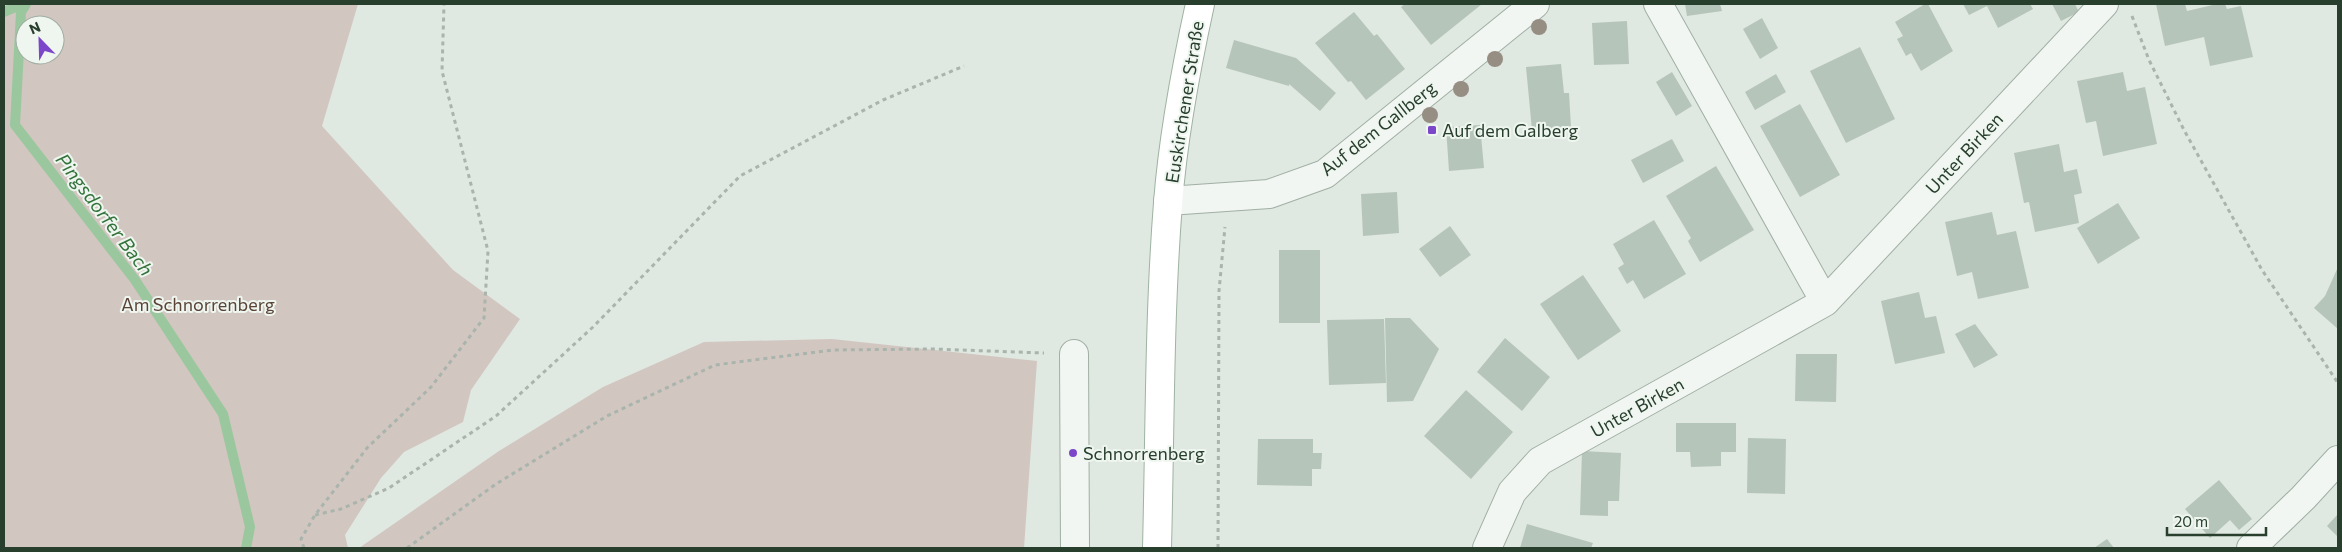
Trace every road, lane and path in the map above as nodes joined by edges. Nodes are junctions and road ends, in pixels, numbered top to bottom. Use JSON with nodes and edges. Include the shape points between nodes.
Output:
{"nodes":[{"id":1,"x":444,"y":4,"type":"edge"},
{"id":2,"x":1200,"y":4,"type":"edge"},
{"id":3,"x":1535,"y":4,"type":"edge"},
{"id":4,"x":1658,"y":4,"type":"edge"},
{"id":5,"x":2104,"y":4,"type":"edge"},
{"id":6,"x":2130,"y":12,"type":"dead end"},
{"id":7,"x":964,"y":66,"type":"dead end"},
{"id":8,"x":1228,"y":197,"type":"junction"},
{"id":9,"x":1168,"y":201,"type":"junction"},
{"id":10,"x":1825,"y":302,"type":"junction"},
{"id":11,"x":1074,"y":354,"type":"joint"},
{"id":12,"x":2338,"y":383,"type":"edge"},
{"id":13,"x":2338,"y":460,"type":"edge"},
{"id":14,"x":315,"y":516,"type":"junction"},
{"id":15,"x":304,"y":548,"type":"edge"},
{"id":16,"x":407,"y":548,"type":"edge"},
{"id":17,"x":1075,"y":548,"type":"edge"},
{"id":18,"x":1157,"y":548,"type":"edge"},
{"id":19,"x":1218,"y":548,"type":"edge"},
{"id":20,"x":1487,"y":548,"type":"edge"},
{"id":21,"x":2251,"y":548,"type":"edge"}],
"edges":[{"from":1,"to":14,"type":"path","via":[[442,71],[488,251],[484,318],[431,387],[367,448]]},
{"from":2,"to":9,"type":"main road","name":"Euskirchener Straße","via":[[1188,60]]},
{"from":3,"to":8,"type":"street","name":"Auf dem Gallberg","via":[[1325,174],[1269,194]]},
{"from":4,"to":10,"type":"street"},
{"from":5,"to":10,"type":"street","name":"Unter Birken"},
{"from":6,"to":12,"type":"path","via":[[2148,60],[2262,270]]},
{"from":7,"to":14,"type":"path","via":[[883,100],[740,176],[593,327],[496,416],[390,488],[341,509]]},
{"from":8,"to":9,"type":"street","name":"Auf dem Gallberg"},
{"from":8,"to":19,"type":"path","via":[[1219,291]]},
{"from":9,"to":18,"type":"main road"},
{"from":10,"to":20,"type":"street","name":"Unter Birken","via":[[1540,462],[1512,492]]},
{"from":11,"to":16,"type":"path","via":[[933,348],[832,350],[715,365],[607,416],[496,484]]},
{"from":11,"to":17,"type":"street"},
{"from":13,"to":21,"type":"street"},
{"from":14,"to":15,"type":"path","via":[[301,539]]}]}
